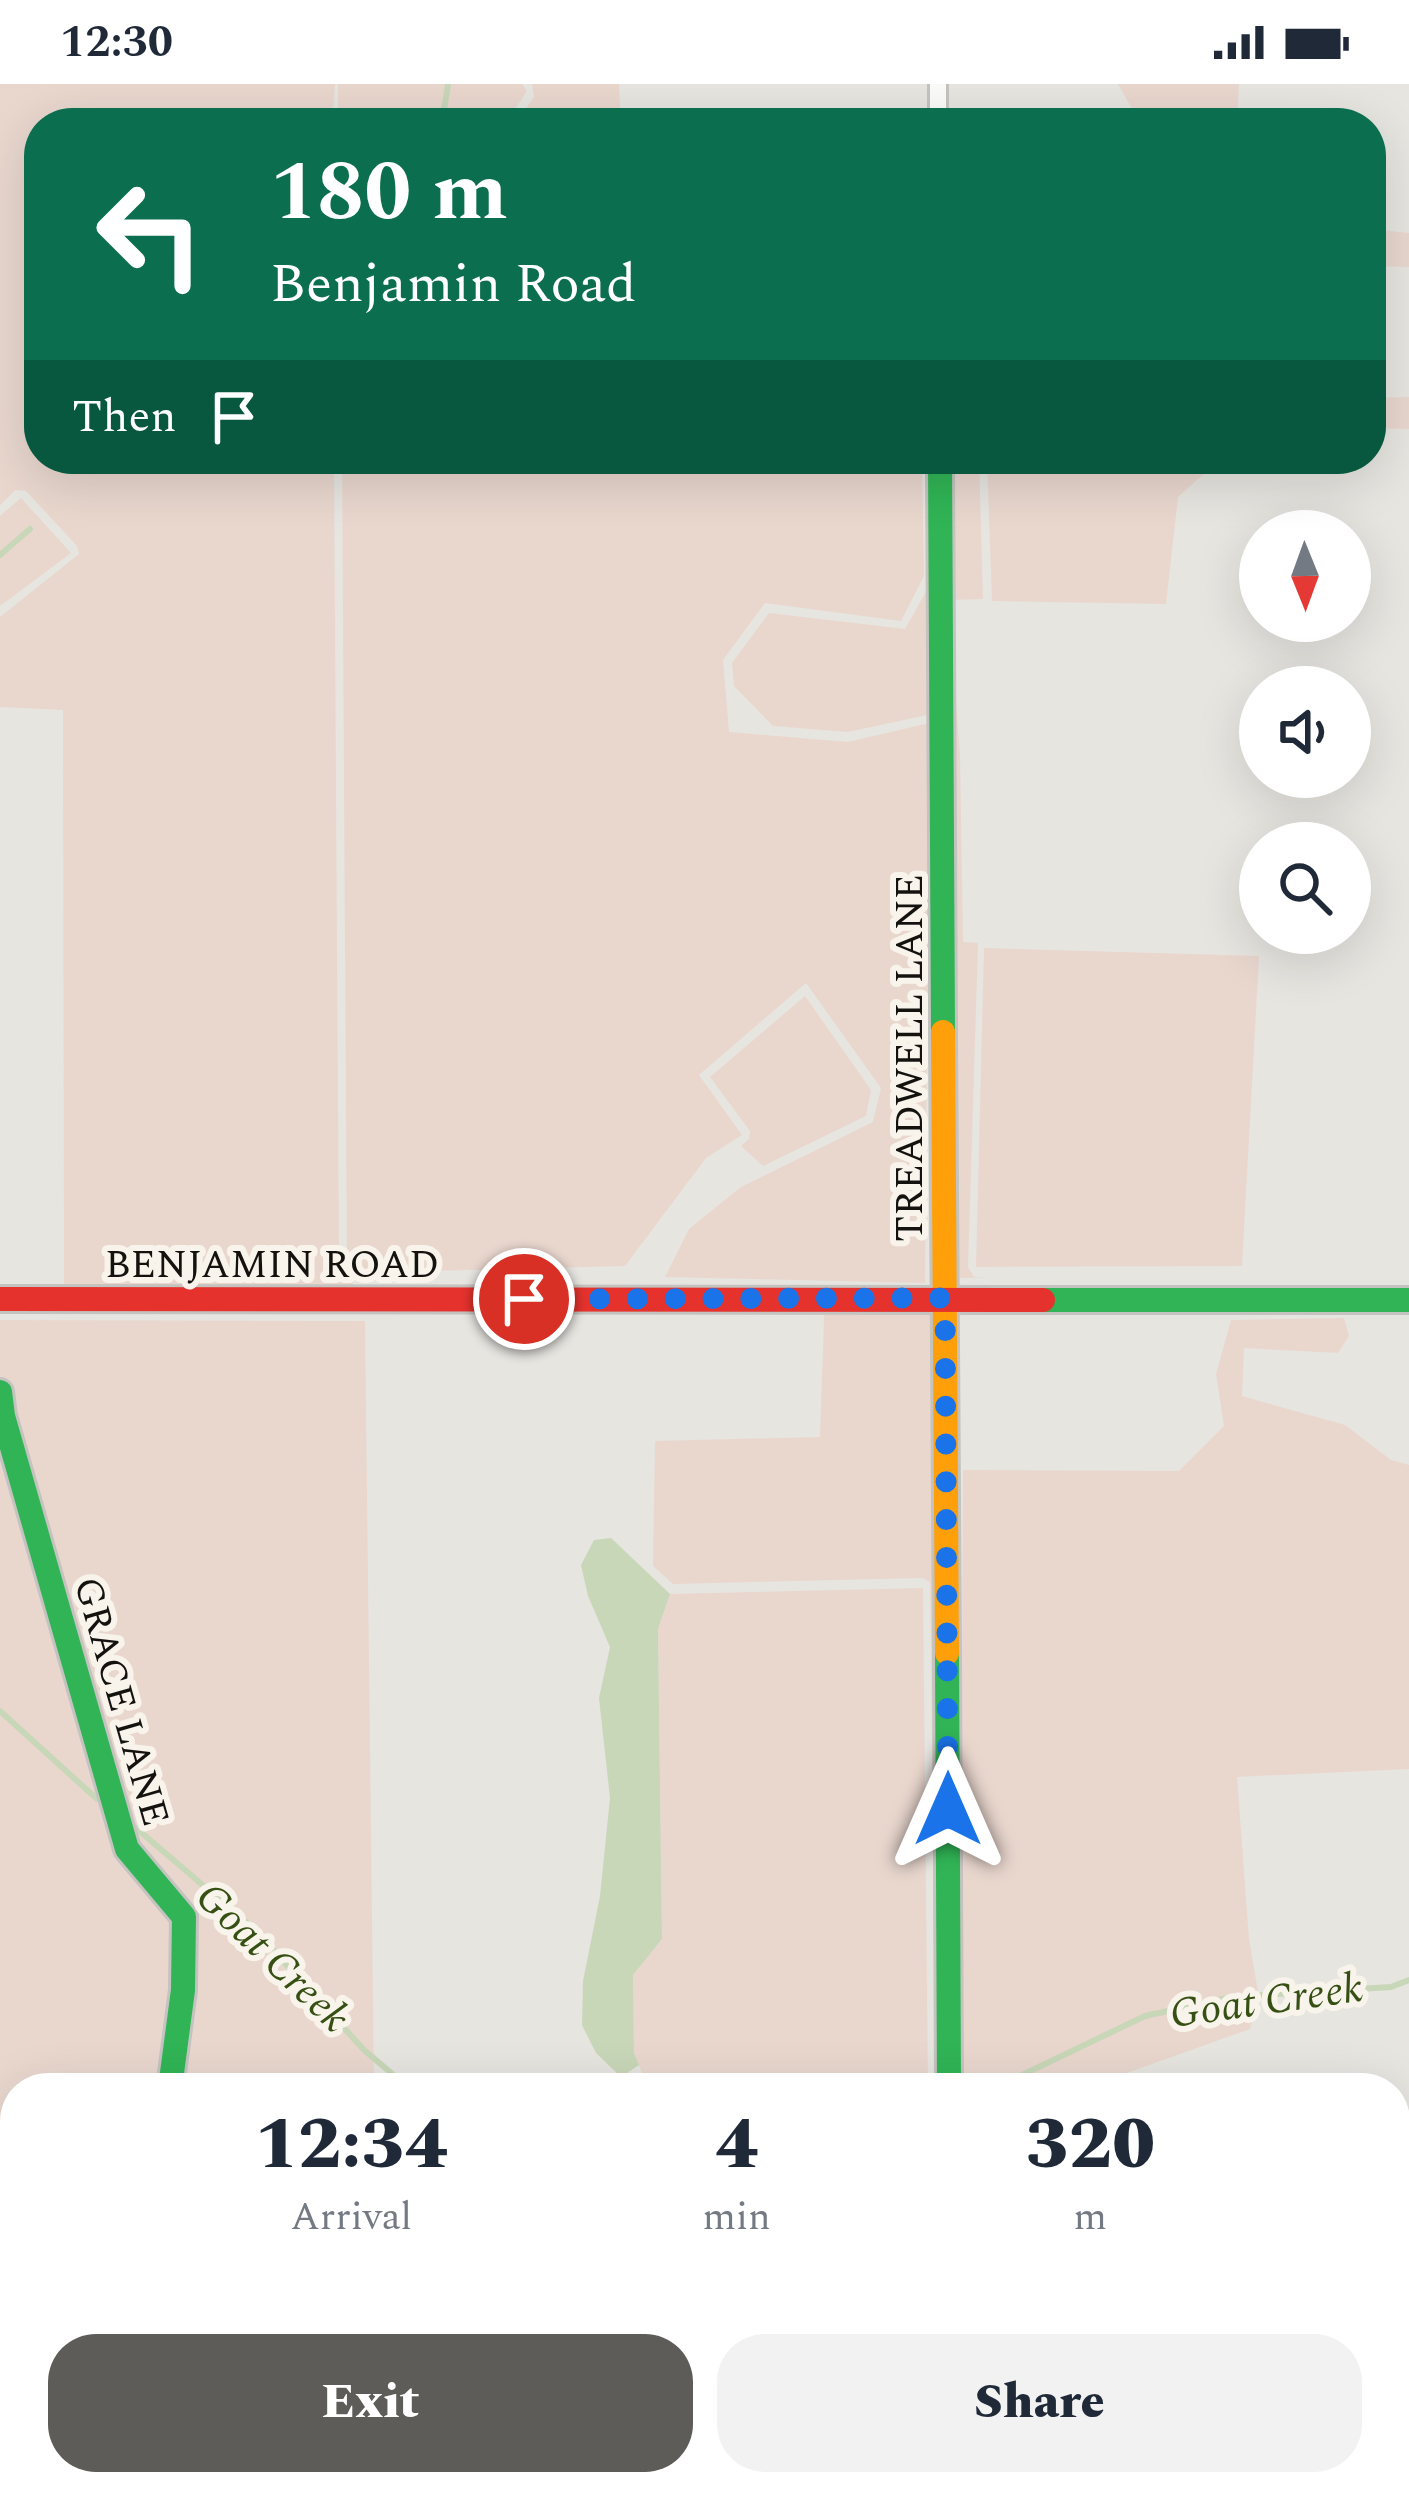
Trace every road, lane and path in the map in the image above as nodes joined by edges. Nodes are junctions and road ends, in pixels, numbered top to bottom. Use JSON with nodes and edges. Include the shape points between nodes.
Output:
{"nodes":[{"id":1,"x":940,"y":474,"type":"edge"},
{"id":2,"x":945,"y":1298,"type":"junction"},
{"id":3,"x":0,"y":1299,"type":"edge"},
{"id":4,"x":1409,"y":1300,"type":"edge"},
{"id":5,"x":0,"y":1392,"type":"edge"},
{"id":6,"x":172,"y":2073,"type":"edge"},
{"id":7,"x":949,"y":2073,"type":"edge"}],
"edges":[{"from":1,"to":2,"type":"street","name":"TREADWELL LANE"},
{"from":2,"to":3,"type":"street","name":"BENJAMIN ROAD"},
{"from":2,"to":4,"type":"street","name":"BENJAMIN ROAD"},
{"from":2,"to":7,"type":"street","name":"TREADWELL LANE"},
{"from":5,"to":6,"type":"street","name":"GRACE LANE","via":[[127,1849],[184,1917]]}]}
